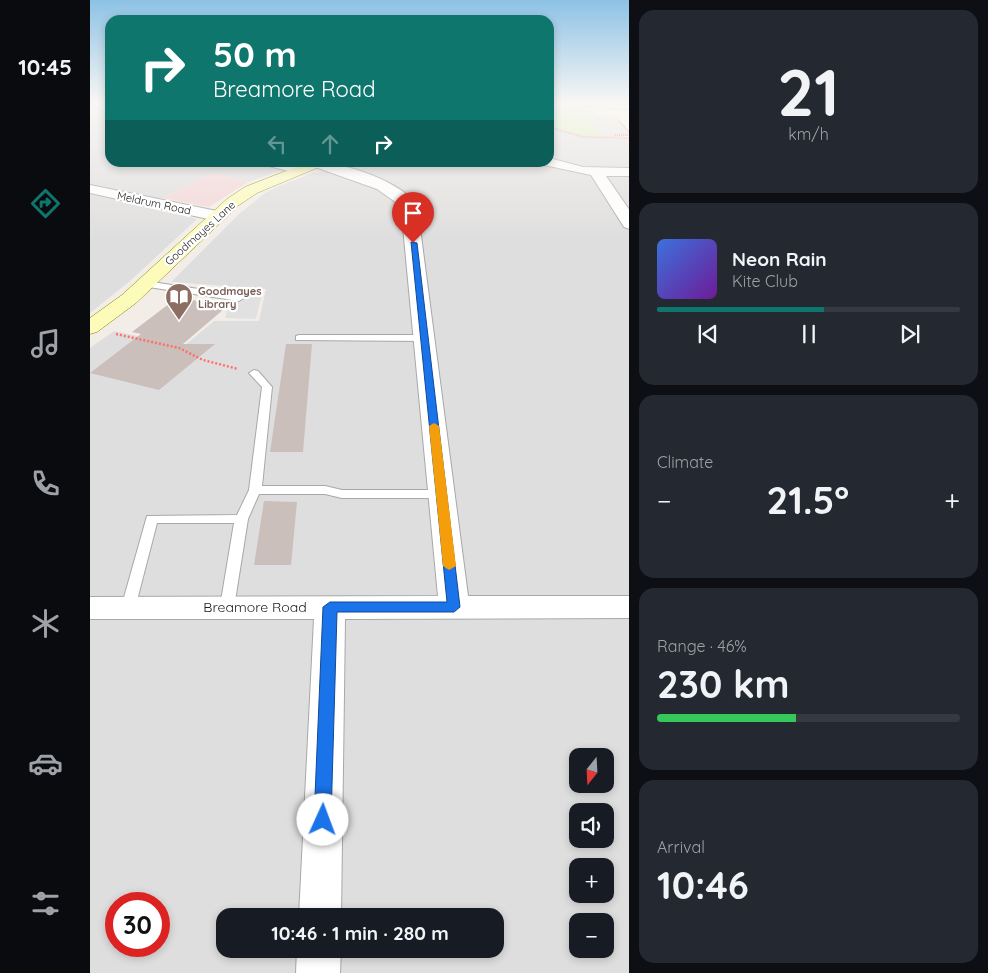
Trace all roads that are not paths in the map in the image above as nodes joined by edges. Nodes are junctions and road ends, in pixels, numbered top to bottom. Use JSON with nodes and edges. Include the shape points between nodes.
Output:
{"nodes":[{"id":1,"x":554,"y":164,"type":"edge"},
{"id":2,"x":312,"y":167,"type":"edge"},
{"id":3,"x":318,"y":167,"type":"edge"},
{"id":4,"x":596,"y":172,"type":"junction"},
{"id":5,"x":629,"y":172,"type":"edge"},
{"id":6,"x":90,"y":190,"type":"edge"},
{"id":7,"x":218,"y":216,"type":"junction"},
{"id":8,"x":629,"y":224,"type":"edge"},
{"id":9,"x":145,"y":284,"type":"junction"},
{"id":10,"x":239,"y":298,"type":"dead end"},
{"id":11,"x":92,"y":325,"type":"edge"},
{"id":12,"x":299,"y":338,"type":"dead end"},
{"id":13,"x":424,"y":338,"type":"junction"},
{"id":14,"x":254,"y":373,"type":"road end"},
{"id":15,"x":255,"y":490,"type":"junction"},
{"id":16,"x":442,"y":494,"type":"junction"},
{"id":17,"x":241,"y":519,"type":"junction"},
{"id":18,"x":227,"y":607,"type":"junction"},
{"id":19,"x":330,"y":607,"type":"junction"},
{"id":20,"x":454,"y":607,"type":"junction"},
{"id":21,"x":629,"y":607,"type":"edge"},
{"id":22,"x":90,"y":608,"type":"edge"},
{"id":23,"x":128,"y":608,"type":"junction"},
{"id":24,"x":320,"y":908,"type":"edge"},
{"id":25,"x":319,"y":958,"type":"edge"},
{"id":26,"x":318,"y":973,"type":"edge"}],
"edges":[{"from":1,"to":4,"type":"street"},
{"from":2,"to":7,"type":"main road","name":"Goodmayes Lane","via":[[251,190]]},
{"from":3,"to":13,"type":"street","via":[[391,191],[406,200]]},
{"from":4,"to":5,"type":"street"},
{"from":4,"to":8,"type":"street"},
{"from":6,"to":7,"type":"street","name":"Meldrum Road"},
{"from":7,"to":9,"type":"main road","name":"Goodmayes Lane"},
{"from":9,"to":10,"type":"lane"},
{"from":9,"to":11,"type":"main road","name":"Goodmayes Lane"},
{"from":12,"to":13,"type":"lane"},
{"from":13,"to":16,"type":"street"},
{"from":14,"to":15,"type":"lane","via":[[267,387]]},
{"from":15,"to":16,"type":"lane"},
{"from":15,"to":17,"type":"lane"},
{"from":16,"to":20,"type":"street"},
{"from":17,"to":18,"type":"lane"},
{"from":17,"to":23,"type":"lane","via":[[152,519]]},
{"from":18,"to":19,"type":"street","name":"Breamore Road"},
{"from":18,"to":23,"type":"street","name":"Breamore Road"},
{"from":19,"to":20,"type":"street","name":"Breamore Road"},
{"from":19,"to":24,"type":"street"},
{"from":20,"to":21,"type":"street","name":"Breamore Road"},
{"from":22,"to":23,"type":"street","name":"Breamore Road"},
{"from":25,"to":26,"type":"street"}]}
